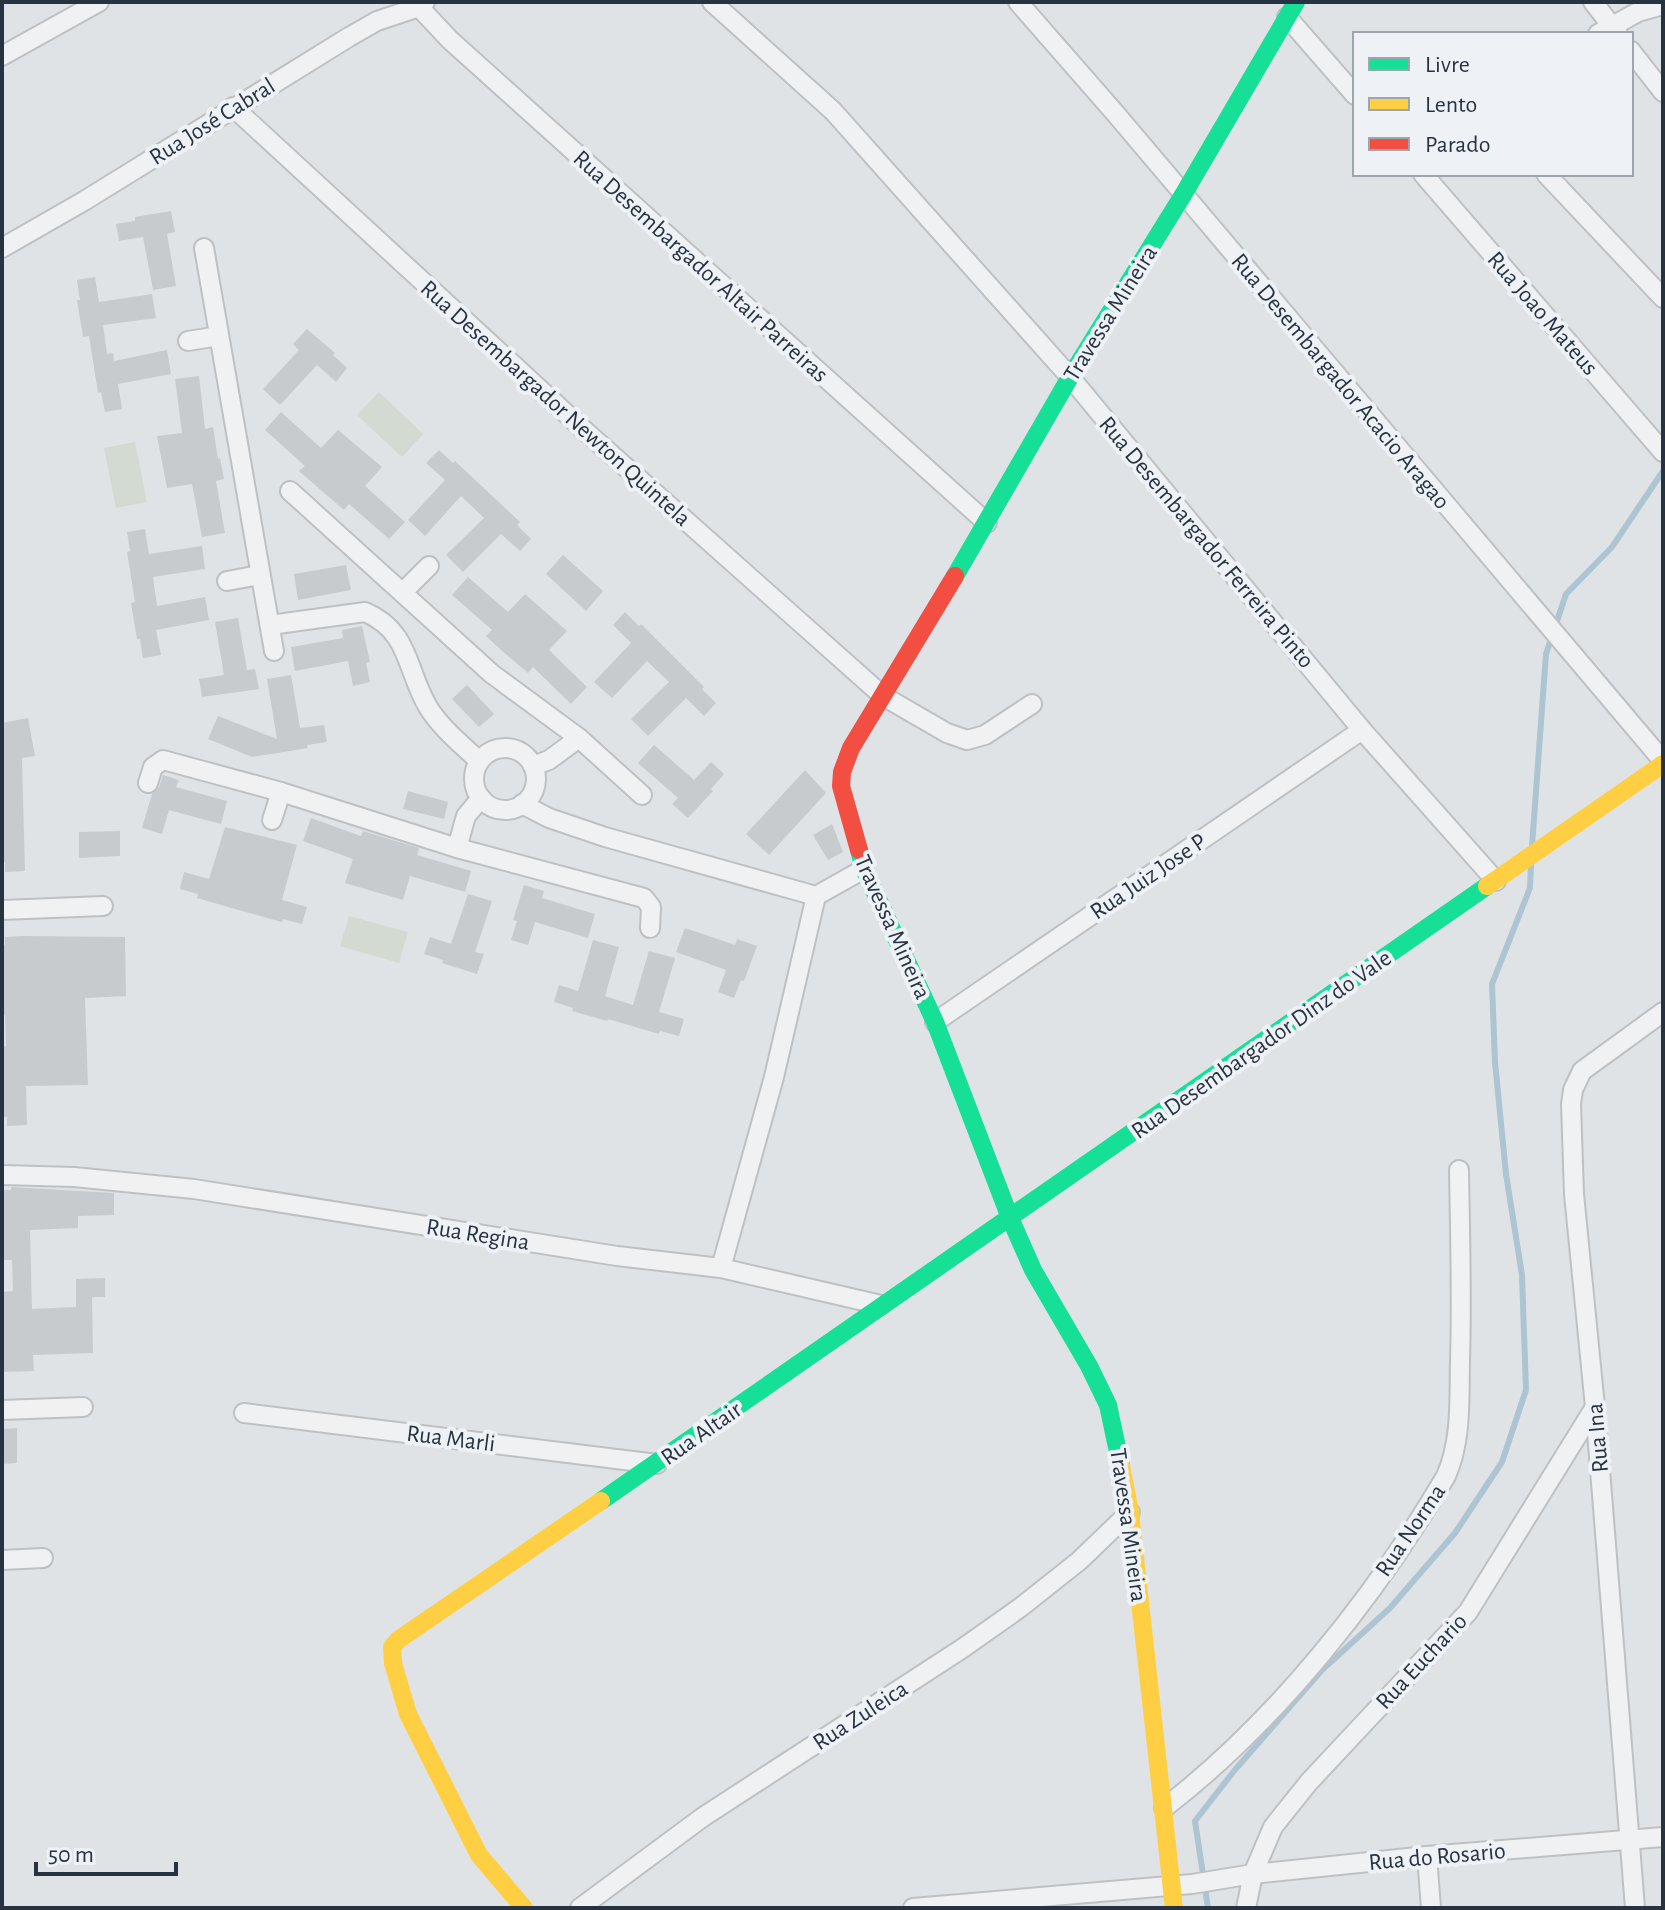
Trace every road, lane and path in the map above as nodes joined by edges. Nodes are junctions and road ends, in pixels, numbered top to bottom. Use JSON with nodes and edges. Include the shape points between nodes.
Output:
{"nodes":[{"id":1,"x":99,"y":2,"type":"edge"},
{"id":2,"x":712,"y":2,"type":"edge"},
{"id":3,"x":1018,"y":2,"type":"edge"},
{"id":4,"x":1593,"y":2,"type":"edge"},
{"id":5,"x":422,"y":4,"type":"edge"},
{"id":6,"x":1663,"y":5,"type":"edge"},
{"id":7,"x":1292,"y":10,"type":"edge"},
{"id":8,"x":378,"y":11,"type":"edge"},
{"id":9,"x":1609,"y":31,"type":"edge"},
{"id":10,"x":1633,"y":54,"type":"edge"},
{"id":11,"x":2,"y":56,"type":"edge"},
{"id":12,"x":1353,"y":92,"type":"edge"},
{"id":13,"x":1663,"y":92,"type":"edge"},
{"id":14,"x":233,"y":107,"type":"junction"},
{"id":15,"x":1425,"y":176,"type":"edge"},
{"id":16,"x":1548,"y":176,"type":"edge"},
{"id":17,"x":1183,"y":195,"type":"junction"},
{"id":18,"x":2,"y":248,"type":"edge"},
{"id":19,"x":204,"y":248,"type":"dead end"},
{"id":20,"x":1663,"y":298,"type":"edge"},
{"id":21,"x":219,"y":336,"type":"junction"},
{"id":22,"x":188,"y":341,"type":"dead end"},
{"id":23,"x":1070,"y":377,"type":"junction"},
{"id":24,"x":1660,"y":449,"type":"edge"},
{"id":25,"x":290,"y":491,"type":"dead end"},
{"id":26,"x":987,"y":523,"type":"junction"},
{"id":27,"x":429,"y":566,"type":"dead end"},
{"id":28,"x":260,"y":575,"type":"junction"},
{"id":29,"x":227,"y":581,"type":"dead end"},
{"id":30,"x":403,"y":592,"type":"junction"},
{"id":31,"x":270,"y":625,"type":"junction"},
{"id":32,"x":274,"y":651,"type":"dead end"},
{"id":33,"x":883,"y":696,"type":"junction"},
{"id":34,"x":1032,"y":704,"type":"dead end"},
{"id":35,"x":1362,"y":730,"type":"junction"},
{"id":36,"x":579,"y":738,"type":"junction"},
{"id":37,"x":479,"y":761,"type":"junction"},
{"id":38,"x":1663,"y":762,"type":"edge"},
{"id":39,"x":533,"y":766,"type":"junction"},
{"id":40,"x":148,"y":783,"type":"dead end"},
{"id":41,"x":281,"y":792,"type":"junction"},
{"id":42,"x":642,"y":795,"type":"dead end"},
{"id":43,"x":481,"y":798,"type":"junction"},
{"id":44,"x":522,"y":804,"type":"junction"},
{"id":45,"x":272,"y":820,"type":"dead end"},
{"id":46,"x":457,"y":848,"type":"junction"},
{"id":47,"x":864,"y":869,"type":"junction"},
{"id":48,"x":1496,"y":881,"type":"junction"},
{"id":49,"x":816,"y":896,"type":"junction"},
{"id":50,"x":103,"y":906,"type":"dead end"},
{"id":51,"x":2,"y":910,"type":"edge"},
{"id":52,"x":650,"y":928,"type":"dead end"},
{"id":53,"x":1663,"y":1012,"type":"edge"},
{"id":54,"x":935,"y":1022,"type":"junction"},
{"id":55,"x":1459,"y":1170,"type":"dead end"},
{"id":56,"x":2,"y":1175,"type":"edge"},
{"id":57,"x":1010,"y":1218,"type":"junction"},
{"id":58,"x":721,"y":1268,"type":"junction"},
{"id":59,"x":881,"y":1305,"type":"junction"},
{"id":60,"x":83,"y":1407,"type":"dead end"},
{"id":61,"x":1595,"y":1407,"type":"junction"},
{"id":62,"x":2,"y":1410,"type":"edge"},
{"id":63,"x":244,"y":1413,"type":"dead end"},
{"id":64,"x":657,"y":1464,"type":"junction"},
{"id":65,"x":1130,"y":1512,"type":"junction"},
{"id":66,"x":43,"y":1558,"type":"dead end"},
{"id":67,"x":2,"y":1560,"type":"edge"},
{"id":68,"x":1164,"y":1808,"type":"junction"},
{"id":69,"x":1663,"y":1837,"type":"edge"},
{"id":70,"x":1630,"y":1839,"type":"junction"},
{"id":71,"x":1427,"y":1856,"type":"junction"},
{"id":72,"x":1253,"y":1874,"type":"junction"},
{"id":73,"x":1173,"y":1885,"type":"junction"},
{"id":74,"x":524,"y":1908,"type":"edge"},
{"id":75,"x":580,"y":1908,"type":"edge"},
{"id":76,"x":913,"y":1908,"type":"edge"},
{"id":77,"x":1174,"y":1908,"type":"edge"},
{"id":78,"x":1246,"y":1908,"type":"edge"},
{"id":79,"x":1431,"y":1908,"type":"edge"},
{"id":80,"x":1635,"y":1908,"type":"edge"}],
"edges":[{"from":1,"to":11,"type":"street"},
{"from":2,"to":23,"type":"street","name":"Rua Desembargador Ferreira Pinto","via":[[833,111]]},
{"from":3,"to":17,"type":"street","name":"Rua Desembargador Acacio Aragao"},
{"from":4,"to":9,"type":"street"},
{"from":5,"to":8,"type":"street","name":"Rua José Cabral"},
{"from":5,"to":26,"type":"street","name":"Rua Desembargador Altair Parreiras","via":[[462,51]]},
{"from":6,"to":9,"type":"street","via":[[1638,12]]},
{"from":7,"to":12,"type":"street"},
{"from":7,"to":17,"type":"street","name":"Travessa Mineira"},
{"from":8,"to":14,"type":"street","name":"Rua José Cabral"},
{"from":10,"to":13,"type":"street"},
{"from":14,"to":18,"type":"street","name":"Rua José Cabral"},
{"from":14,"to":33,"type":"street","name":"Rua Desembargador Newton Quintela"},
{"from":15,"to":24,"type":"street","name":"Rua Joao Mateus"},
{"from":16,"to":20,"type":"street"},
{"from":17,"to":23,"type":"street","name":"Travessa Mineira"},
{"from":17,"to":38,"type":"street","name":"Rua Desembargador Acacio Aragao"},
{"from":19,"to":21,"type":"street"},
{"from":21,"to":22,"type":"street"},
{"from":21,"to":28,"type":"street"},
{"from":23,"to":26,"type":"street","name":"Travessa Mineira"},
{"from":23,"to":35,"type":"street","name":"Rua Desembargador Ferreira Pinto"},
{"from":25,"to":30,"type":"street"},
{"from":26,"to":33,"type":"street","name":"Travessa Mineira"},
{"from":27,"to":30,"type":"street"},
{"from":28,"to":29,"type":"street"},
{"from":28,"to":31,"type":"street"},
{"from":30,"to":36,"type":"street","via":[[492,674]]},
{"from":31,"to":32,"type":"street"},
{"from":31,"to":37,"type":"street","via":[[365,612],[377,617],[406,649],[417,686],[436,718]]},
{"from":33,"to":34,"type":"street","name":"Rua Desembargador Newton Quintela","via":[[967,740],[985,735]]},
{"from":33,"to":47,"type":"street","name":"Travessa Mineira","via":[[842,772],[844,802]]},
{"from":35,"to":48,"type":"street","name":"Rua Desembargador Ferreira Pinto"},
{"from":35,"to":54,"type":"street","name":"Rua Juiz Jose P"},
{"from":36,"to":39,"type":"street"},
{"from":36,"to":42,"type":"street"},
{"from":37,"to":39,"type":"street","via":[[494,750],[512,749]]},
{"from":37,"to":43,"type":"street","via":[[474,779]]},
{"from":38,"to":48,"type":"street","name":"Rua Desembargador Dinz do Vale"},
{"from":39,"to":44,"type":"street","via":[[535,785]]},
{"from":40,"to":41,"type":"street","via":[[153,767],[163,760]]},
{"from":41,"to":45,"type":"street"},
{"from":41,"to":46,"type":"street"},
{"from":43,"to":44,"type":"street","via":[[500,809]]},
{"from":43,"to":46,"type":"street","via":[[460,828]]},
{"from":44,"to":49,"type":"street","via":[[605,837]]},
{"from":46,"to":52,"type":"street","via":[[644,898],[651,907]]},
{"from":47,"to":49,"type":"street"},
{"from":47,"to":54,"type":"street","name":"Travessa Mineira"},
{"from":48,"to":57,"type":"street","name":"Rua Desembargador Dinz do Vale"},
{"from":49,"to":58,"type":"street"},
{"from":50,"to":51,"type":"street"},
{"from":53,"to":61,"type":"street","name":"Rua Ina","via":[[1582,1071],[1573,1090],[1574,1194]]},
{"from":54,"to":57,"type":"street","name":"Travessa Mineira"},
{"from":55,"to":68,"type":"street","name":"Rua Norma","via":[[1459,1413],[1446,1476],[1316,1660],[1196,1784]]},
{"from":56,"to":58,"type":"street","name":"Rua Regina","via":[[194,1189]]},
{"from":57,"to":59,"type":"street","name":"Rua Altair"},
{"from":57,"to":65,"type":"street","name":"Travessa Mineira","via":[[1108,1405]]},
{"from":58,"to":59,"type":"street","name":"Rua Regina"},
{"from":59,"to":64,"type":"street","name":"Rua Altair"},
{"from":60,"to":62,"type":"street"},
{"from":61,"to":70,"type":"street","name":"Rua Ina"},
{"from":61,"to":72,"type":"street","name":"Rua Euchario","via":[[1468,1612],[1309,1782],[1273,1827]]},
{"from":63,"to":64,"type":"street","name":"Rua Marli"},
{"from":64,"to":74,"type":"street","name":"Rua Altair","via":[[392,1647],[408,1714],[434,1768],[479,1855]]},
{"from":65,"to":68,"type":"street","name":"Travessa Mineira"},
{"from":65,"to":75,"type":"street","name":"Rua Zuleica","via":[[1021,1607],[703,1817]]},
{"from":66,"to":67,"type":"street"},
{"from":68,"to":73,"type":"street","name":"Travessa Mineira"},
{"from":69,"to":70,"type":"street","name":"Rua do Rosario"},
{"from":70,"to":71,"type":"street","name":"Rua do Rosario"},
{"from":70,"to":80,"type":"street","name":"Rua Ina"},
{"from":71,"to":72,"type":"street","name":"Rua do Rosario"},
{"from":71,"to":79,"type":"street"},
{"from":72,"to":73,"type":"street","name":"Rua do Rosario"},
{"from":72,"to":78,"type":"street","name":"Rua Euchario"},
{"from":73,"to":76,"type":"street","name":"Rua do Rosario"},
{"from":73,"to":77,"type":"street","name":"Travessa Mineira"}]}
